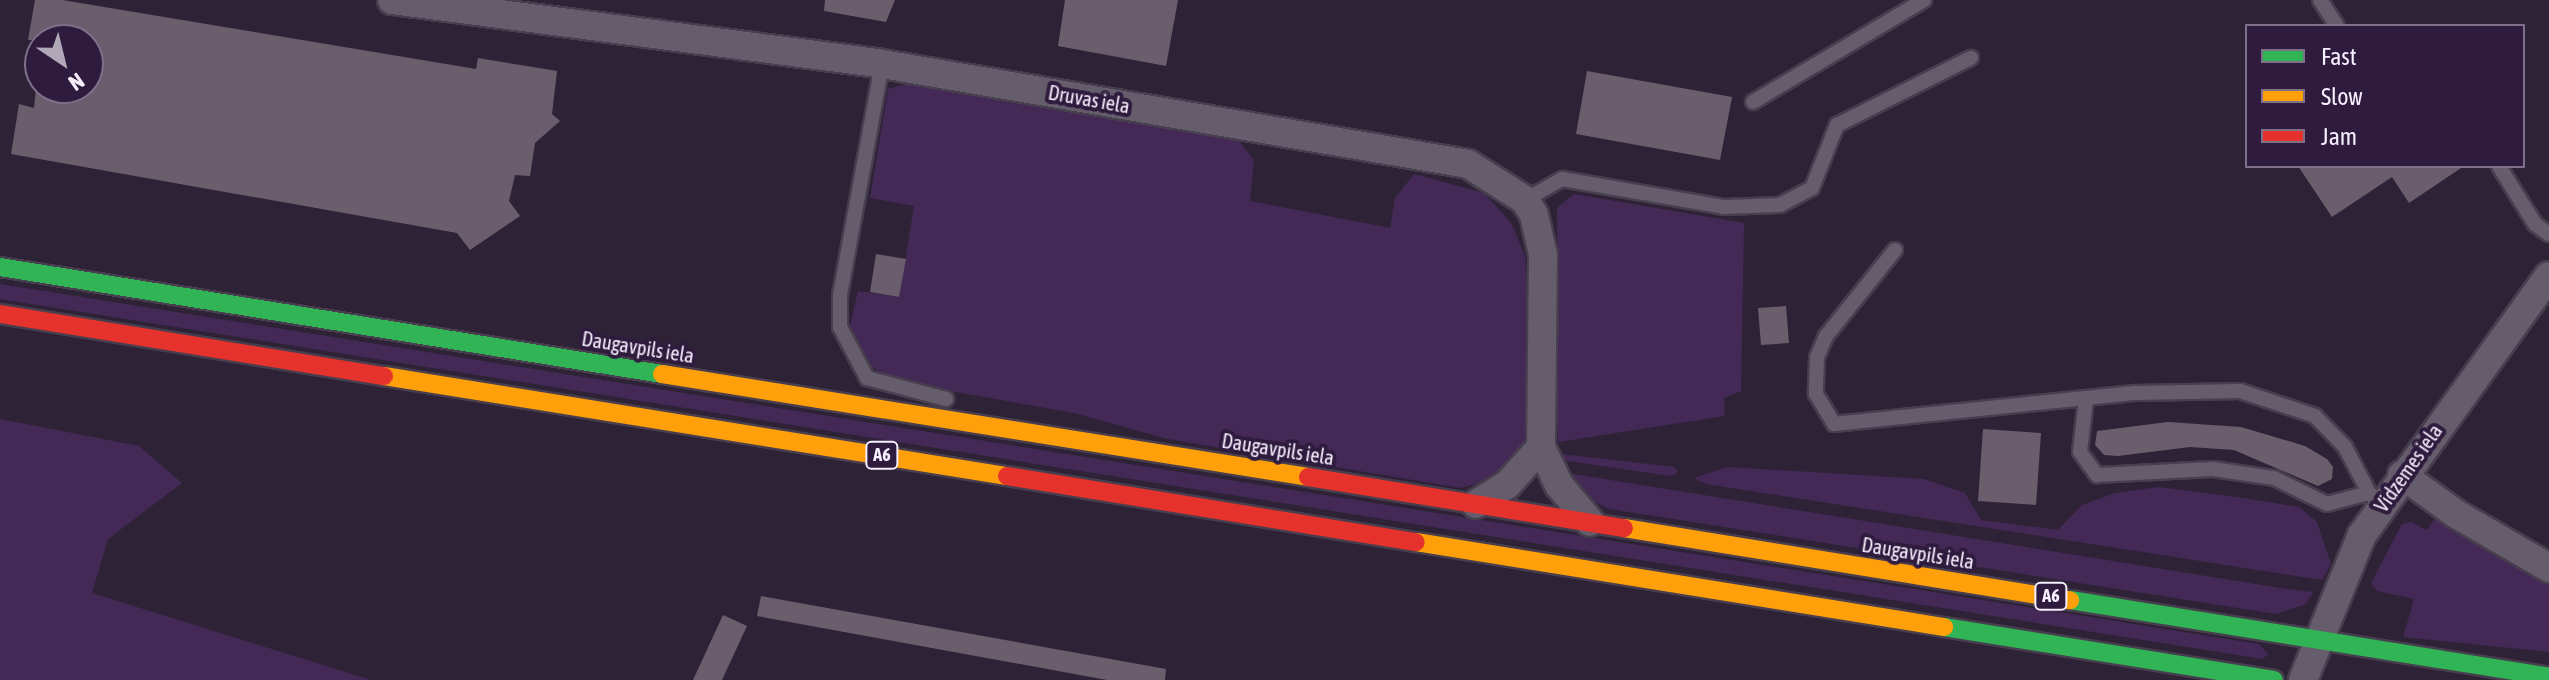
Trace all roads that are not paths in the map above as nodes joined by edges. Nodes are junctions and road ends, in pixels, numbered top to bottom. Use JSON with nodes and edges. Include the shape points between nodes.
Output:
{"nodes":[{"id":1,"x":392,"y":0,"type":"edge"},
{"id":2,"x":1924,"y":0,"type":"edge"},
{"id":3,"x":2320,"y":0,"type":"edge"},
{"id":4,"x":420,"y":2,"type":"edge"},
{"id":5,"x":2336,"y":24,"type":"edge"},
{"id":6,"x":1971,"y":58,"type":"dead end"},
{"id":7,"x":882,"y":64,"type":"junction"},
{"id":8,"x":1753,"y":102,"type":"dead end"},
{"id":9,"x":2500,"y":168,"type":"edge"},
{"id":10,"x":1525,"y":200,"type":"junction"},
{"id":11,"x":2549,"y":234,"type":"edge"},
{"id":12,"x":1895,"y":250,"type":"dead end"},
{"id":13,"x":0,"y":267,"type":"edge"},
{"id":14,"x":2549,"y":276,"type":"edge"},
{"id":15,"x":0,"y":314,"type":"edge"},
{"id":16,"x":2086,"y":399,"type":"junction"},
{"id":17,"x":974,"y":423,"type":"junction"},
{"id":18,"x":1541,"y":447,"type":"junction"},
{"id":19,"x":2402,"y":475,"type":"junction"},
{"id":20,"x":2376,"y":498,"type":"junction"},
{"id":21,"x":1476,"y":504,"type":"junction"},
{"id":22,"x":1590,"y":522,"type":"junction"},
{"id":23,"x":2549,"y":568,"type":"edge"},
{"id":24,"x":2322,"y":640,"type":"junction"},
{"id":25,"x":2549,"y":677,"type":"edge"},
{"id":26,"x":2274,"y":680,"type":"edge"},
{"id":27,"x":2303,"y":680,"type":"edge"}],
"edges":[{"from":1,"to":4,"type":"street","name":"Druvas iela"},
{"from":2,"to":8,"type":"lane"},
{"from":3,"to":5,"type":"lane"},
{"from":4,"to":7,"type":"street","name":"Druvas iela"},
{"from":6,"to":10,"type":"lane","via":[[1837,125],[1812,188],[1780,205],[1724,207],[1562,179]]},
{"from":7,"to":10,"type":"street","name":"Druvas iela","via":[[1468,164]]},
{"from":7,"to":17,"type":"lane","via":[[846,264],[840,327],[867,378],[945,398]]},
{"from":9,"to":11,"type":"lane","via":[[2535,224]]},
{"from":10,"to":18,"type":"street","via":[[1543,255]]},
{"from":12,"to":16,"type":"lane","via":[[1826,336],[1817,357],[1816,394],[1834,424]]},
{"from":13,"to":17,"type":"highway","name":"Daugavpils iela","number":"A6"},
{"from":14,"to":19,"type":"street","name":"Vidzemes iela"},
{"from":15,"to":26,"type":"highway","number":"A6"},
{"from":16,"to":20,"type":"lane","via":[[2200,390],[2240,391],[2279,402],[2315,416],[2345,447]]},
{"from":16,"to":20,"type":"lane","via":[[2080,452],[2097,475],[2213,469],[2274,478],[2327,504]]},
{"from":17,"to":21,"type":"highway","name":"Daugavpils iela","number":"A6"},
{"from":18,"to":21,"type":"street","via":[[1507,485]]},
{"from":18,"to":22,"type":"street","via":[[1559,485]]},
{"from":19,"to":20,"type":"street","name":"Vidzemes iela"},
{"from":19,"to":23,"type":"street","via":[[2456,514]]},
{"from":20,"to":24,"type":"street","name":"Vidzemes iela"},
{"from":21,"to":22,"type":"highway","name":"Daugavpils iela","number":"A6"},
{"from":22,"to":24,"type":"highway","name":"Daugavpils iela","number":"A6"},
{"from":24,"to":25,"type":"highway","name":"Daugavpils iela","number":"A6"},
{"from":24,"to":27,"type":"street","name":"Vidzemes iela"}]}
